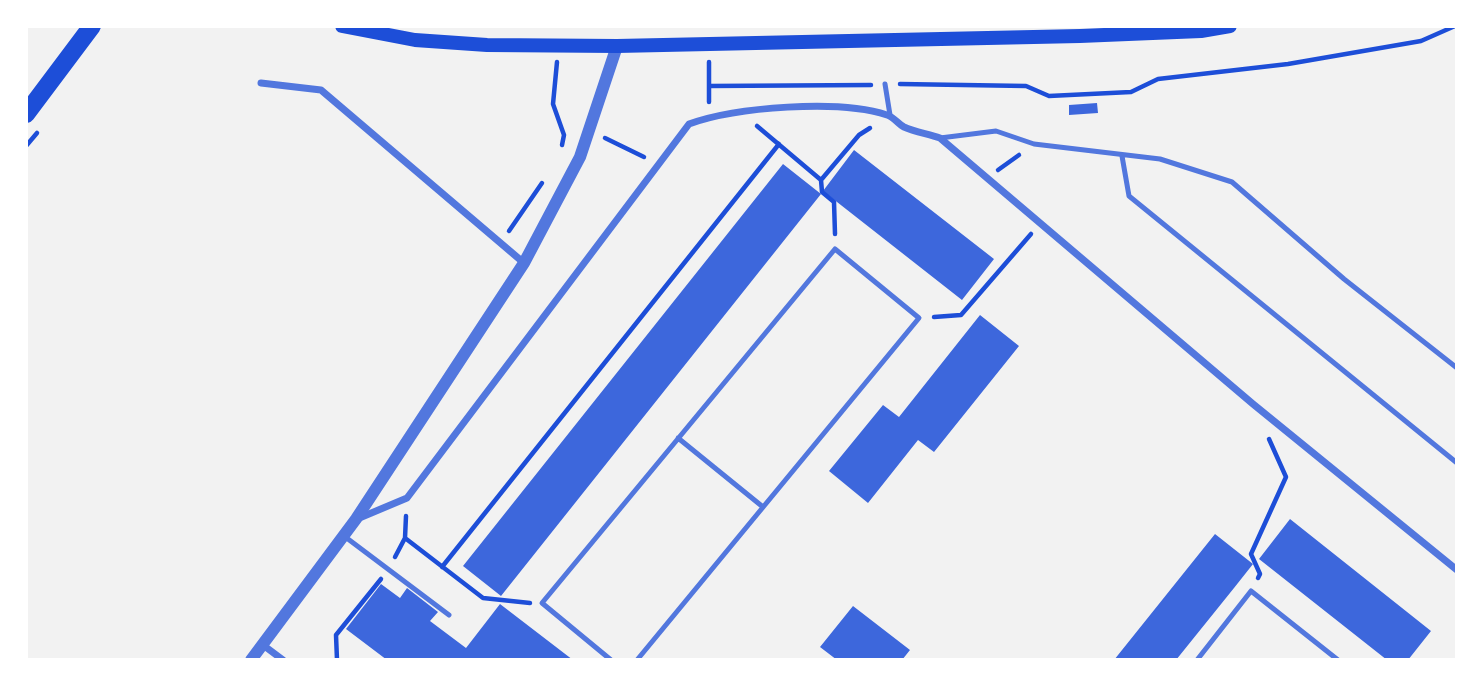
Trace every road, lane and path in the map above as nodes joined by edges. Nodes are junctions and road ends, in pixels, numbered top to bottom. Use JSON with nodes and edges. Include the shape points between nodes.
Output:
{"nodes":[{"id":1,"x":92,"y":26,"type":"edge"},
{"id":2,"x":342,"y":26,"type":"edge"},
{"id":3,"x":1230,"y":26,"type":"edge"},
{"id":4,"x":1455,"y":26,"type":"edge"},
{"id":5,"x":558,"y":45,"type":"junction"},
{"id":6,"x":617,"y":46,"type":"junction"},
{"id":7,"x":261,"y":83,"type":"dead end"},
{"id":8,"x":885,"y":85,"type":"junction"},
{"id":9,"x":709,"y":86,"type":"dead end"},
{"id":10,"x":740,"y":111,"type":"junction"},
{"id":11,"x":26,"y":114,"type":"edge"},
{"id":12,"x":890,"y":115,"type":"junction"},
{"id":13,"x":560,"y":117,"type":"junction"},
{"id":14,"x":589,"y":130,"type":"junction"},
{"id":15,"x":940,"y":138,"type":"junction"},
{"id":16,"x":779,"y":144,"type":"junction"},
{"id":17,"x":1034,"y":144,"type":"junction"},
{"id":18,"x":561,"y":148,"type":"dead end"},
{"id":19,"x":1122,"y":156,"type":"junction"},
{"id":20,"x":659,"y":164,"type":"junction"},
{"id":21,"x":988,"y":178,"type":"junction"},
{"id":22,"x":821,"y":180,"type":"junction"},
{"id":23,"x":543,"y":182,"type":"dead end"},
{"id":24,"x":1039,"y":224,"type":"junction"},
{"id":25,"x":500,"y":245,"type":"junction"},
{"id":26,"x":835,"y":249,"type":"junction"},
{"id":27,"x":524,"y":263,"type":"junction"},
{"id":28,"x":919,"y":318,"type":"junction"},
{"id":29,"x":1457,"y":368,"type":"edge"},
{"id":30,"x":1253,"y":404,"type":"junction"},
{"id":31,"x":678,"y":438,"type":"junction"},
{"id":32,"x":1457,"y":463,"type":"edge"},
{"id":33,"x":763,"y":507,"type":"junction"},
{"id":34,"x":356,"y":519,"type":"junction"},
{"id":35,"x":344,"y":536,"type":"junction"},
{"id":36,"x":405,"y":538,"type":"dead end"},
{"id":37,"x":442,"y":566,"type":"junction"},
{"id":38,"x":1457,"y":570,"type":"edge"},
{"id":39,"x":1251,"y":592,"type":"junction"},
{"id":40,"x":542,"y":603,"type":"junction"},
{"id":41,"x":449,"y":615,"type":"dead end"},
{"id":42,"x":263,"y":645,"type":"junction"},
{"id":43,"x":251,"y":660,"type":"edge"},
{"id":44,"x":283,"y":660,"type":"edge"},
{"id":45,"x":611,"y":660,"type":"edge"},
{"id":46,"x":637,"y":660,"type":"edge"},
{"id":47,"x":1197,"y":660,"type":"edge"},
{"id":48,"x":1338,"y":660,"type":"edge"}],
"edges":[{"from":1,"to":11,"type":"main road"},
{"from":2,"to":5,"type":"main road","via":[[415,40]]},
{"from":3,"to":6,"type":"main road","via":[[1201,32],[1080,36]]},
{"from":4,"to":8,"type":"path","via":[[1421,41],[1288,64],[1158,79],[1131,92],[1049,96],[1026,86]]},
{"from":5,"to":6,"type":"main road"},
{"from":5,"to":13,"type":"path","via":[[553,104]]},
{"from":6,"to":14,"type":"street"},
{"from":7,"to":25,"type":"street","via":[[321,90]]},
{"from":8,"to":9,"type":"path"},
{"from":8,"to":12,"type":"lane"},
{"from":10,"to":12,"type":"street","via":[[810,108]]},
{"from":10,"to":16,"type":"path"},
{"from":10,"to":20,"type":"street","via":[[689,124]]},
{"from":12,"to":15,"type":"street","via":[[903,127]]},
{"from":12,"to":22,"type":"path","via":[[859,135]]},
{"from":13,"to":14,"type":"path"},
{"from":13,"to":18,"type":"path"},
{"from":14,"to":20,"type":"path"},
{"from":14,"to":27,"type":"street","via":[[580,157]]},
{"from":15,"to":17,"type":"lane","via":[[996,131]]},
{"from":15,"to":21,"type":"street"},
{"from":16,"to":22,"type":"path"},
{"from":16,"to":37,"type":"path"},
{"from":17,"to":19,"type":"lane"},
{"from":17,"to":21,"type":"path"},
{"from":19,"to":29,"type":"lane","via":[[1160,159],[1232,181],[1344,279]]},
{"from":19,"to":32,"type":"lane","via":[[1129,196]]},
{"from":20,"to":34,"type":"street","via":[[407,498]]},
{"from":21,"to":24,"type":"street"},
{"from":22,"to":26,"type":"path","via":[[822,192],[834,202]]},
{"from":23,"to":25,"type":"path"},
{"from":24,"to":28,"type":"path","via":[[961,315]]},
{"from":24,"to":30,"type":"street"},
{"from":25,"to":27,"type":"street"},
{"from":26,"to":28,"type":"lane"},
{"from":26,"to":31,"type":"lane"},
{"from":27,"to":34,"type":"street"},
{"from":28,"to":33,"type":"lane"},
{"from":30,"to":38,"type":"street"},
{"from":30,"to":39,"type":"path","via":[[1286,477],[1251,554],[1260,574]]},
{"from":31,"to":33,"type":"lane"},
{"from":31,"to":40,"type":"lane"},
{"from":33,"to":46,"type":"lane"},
{"from":34,"to":35,"type":"street"},
{"from":35,"to":41,"type":"lane"},
{"from":35,"to":42,"type":"street"},
{"from":36,"to":37,"type":"path"},
{"from":37,"to":40,"type":"path","via":[[483,598]]},
{"from":39,"to":47,"type":"lane"},
{"from":39,"to":48,"type":"lane"},
{"from":40,"to":45,"type":"lane"},
{"from":42,"to":43,"type":"street"},
{"from":42,"to":44,"type":"street"}]}
